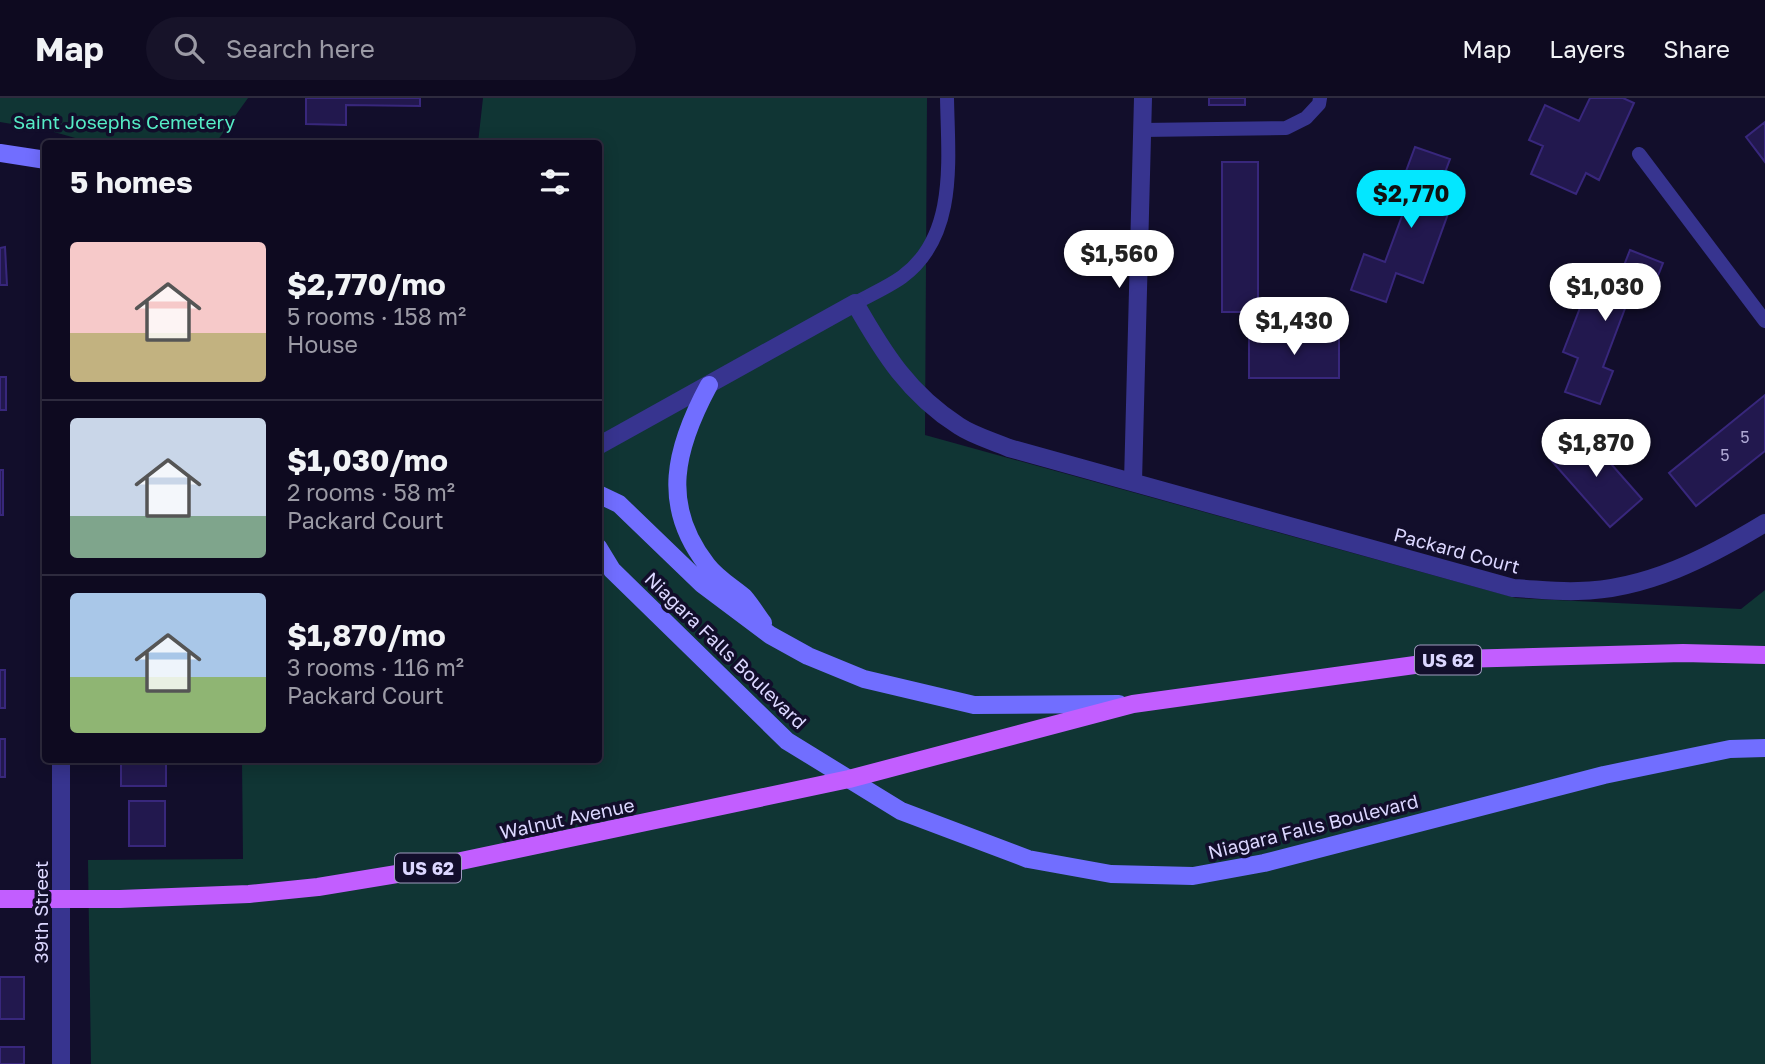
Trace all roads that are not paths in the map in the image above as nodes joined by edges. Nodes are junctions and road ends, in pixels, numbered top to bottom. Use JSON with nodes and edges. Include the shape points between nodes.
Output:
{"nodes":[{"id":1,"x":947,"y":98,"type":"edge"},
{"id":2,"x":1143,"y":98,"type":"edge"},
{"id":3,"x":1320,"y":98,"type":"edge"},
{"id":4,"x":1142,"y":130,"type":"junction"},
{"id":5,"x":0,"y":153,"type":"edge"},
{"id":6,"x":1639,"y":154,"type":"dead end"},
{"id":7,"x":42,"y":159,"type":"edge"},
{"id":8,"x":855,"y":303,"type":"junction"},
{"id":9,"x":1765,"y":321,"type":"edge"},
{"id":10,"x":709,"y":385,"type":"junction"},
{"id":11,"x":602,"y":444,"type":"edge"},
{"id":12,"x":1133,"y":482,"type":"junction"},
{"id":13,"x":602,"y":496,"type":"edge"},
{"id":14,"x":1765,"y":523,"type":"edge"},
{"id":15,"x":602,"y":554,"type":"edge"},
{"id":16,"x":770,"y":635,"type":"junction"},
{"id":17,"x":1765,"y":656,"type":"edge"},
{"id":18,"x":1133,"y":704,"type":"junction"},
{"id":19,"x":1765,"y":748,"type":"edge"},
{"id":20,"x":61,"y":763,"type":"edge"},
{"id":21,"x":849,"y":779,"type":"junction"},
{"id":22,"x":0,"y":899,"type":"edge"},
{"id":23,"x":61,"y":900,"type":"junction"},
{"id":24,"x":61,"y":1064,"type":"edge"}],
"edges":[{"from":1,"to":8,"type":"lane","via":[[948,197],[932,243],[903,276]]},
{"from":2,"to":4,"type":"street"},
{"from":3,"to":4,"type":"lane","via":[[1306,118],[1286,128]]},
{"from":4,"to":12,"type":"street"},
{"from":5,"to":7,"type":"main road"},
{"from":6,"to":9,"type":"lane"},
{"from":8,"to":10,"type":"street"},
{"from":8,"to":12,"type":"street","name":"Packard Court","via":[[887,358],[918,395],[961,428],[1009,448]]},
{"from":10,"to":11,"type":"street"},
{"from":10,"to":16,"type":"main road","via":[[682,449],[677,488],[680,518],[709,568],[746,600]]},
{"from":12,"to":14,"type":"street","name":"Packard Court","via":[[1513,588],[1580,591],[1637,583],[1719,551]]},
{"from":13,"to":16,"type":"main road","name":"Niagara Falls Boulevard","via":[[619,504],[702,584]]},
{"from":15,"to":21,"type":"main road","name":"Niagara Falls Boulevard","via":[[612,570],[787,740]]},
{"from":16,"to":18,"type":"main road","name":"Niagara Falls Boulevard","via":[[864,679],[974,705]]},
{"from":17,"to":18,"type":"main road","name":"Niagara Falls Boulevard","number":"US 62","via":[[1683,653],[1458,659]]},
{"from":18,"to":21,"type":"main road","name":"Walnut Avenue","number":"US 62"},
{"from":19,"to":21,"type":"main road","name":"Niagara Falls Boulevard","via":[[1730,749],[1604,775],[1264,863],[1192,876],[1111,874],[1028,859],[901,811]]},
{"from":20,"to":23,"type":"street","name":"39th Street"},
{"from":21,"to":23,"type":"main road","name":"Walnut Avenue","number":"US 62","via":[[499,854],[318,887],[178,898]]},
{"from":22,"to":23,"type":"main road","name":"Walnut Avenue","number":"US 62"},
{"from":23,"to":24,"type":"street","name":"39th Street"}]}
